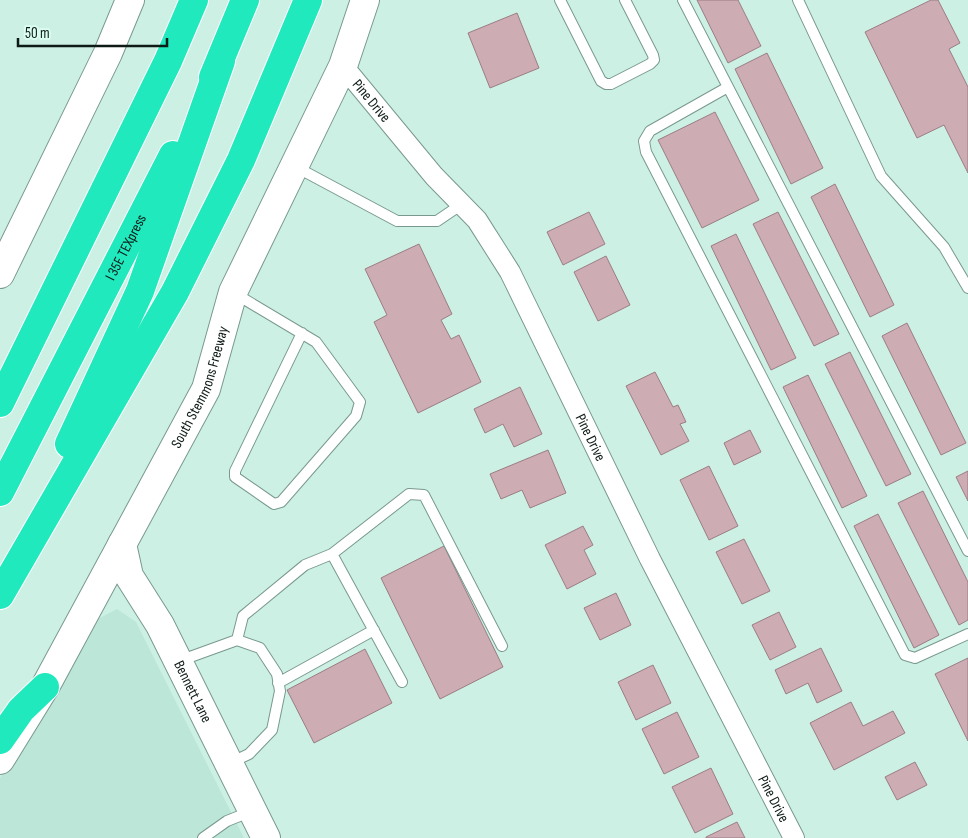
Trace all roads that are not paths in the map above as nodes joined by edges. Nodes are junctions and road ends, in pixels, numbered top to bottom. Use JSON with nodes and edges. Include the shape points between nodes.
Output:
{"nodes":[{"id":1,"x":130,"y":0,"type":"edge"},
{"id":2,"x":139,"y":0,"type":"edge"},
{"id":3,"x":194,"y":0,"type":"edge"},
{"id":4,"x":245,"y":0,"type":"edge"},
{"id":5,"x":308,"y":0,"type":"edge"},
{"id":6,"x":365,"y":0,"type":"edge"},
{"id":7,"x":560,"y":0,"type":"edge"},
{"id":8,"x":626,"y":0,"type":"edge"},
{"id":9,"x":683,"y":0,"type":"edge"},
{"id":10,"x":798,"y":0,"type":"edge"},
{"id":11,"x":108,"y":53,"type":"junction"},
{"id":12,"x":221,"y":61,"type":"junction"},
{"id":13,"x":342,"y":66,"type":"junction"},
{"id":14,"x":728,"y":87,"type":"junction"},
{"id":15,"x":295,"y":167,"type":"junction"},
{"id":16,"x":462,"y":204,"type":"junction"},
{"id":17,"x":2,"y":260,"type":"edge"},
{"id":18,"x":968,"y":288,"type":"edge"},
{"id":19,"x":233,"y":292,"type":"junction"},
{"id":20,"x":302,"y":333,"type":"junction"},
{"id":21,"x":0,"y":403,"type":"edge"},
{"id":22,"x":0,"y":492,"type":"edge"},
{"id":23,"x":122,"y":544,"type":"junction"},
{"id":24,"x":968,"y":551,"type":"edge"},
{"id":25,"x":332,"y":554,"type":"junction"},
{"id":26,"x":0,"y":594,"type":"edge"},
{"id":27,"x":374,"y":630,"type":"junction"},
{"id":28,"x":968,"y":634,"type":"edge"},
{"id":29,"x":237,"y":640,"type":"junction"},
{"id":30,"x":502,"y":646,"type":"dead end"},
{"id":31,"x":178,"y":661,"type":"junction"},
{"id":32,"x":402,"y":682,"type":"dead end"},
{"id":33,"x":278,"y":683,"type":"junction"},
{"id":34,"x":45,"y":686,"type":"junction"},
{"id":35,"x":0,"y":740,"type":"edge"},
{"id":36,"x":0,"y":760,"type":"edge"},
{"id":37,"x":229,"y":764,"type":"junction"},
{"id":38,"x":253,"y":811,"type":"junction"},
{"id":39,"x":203,"y":838,"type":"edge"},
{"id":40,"x":266,"y":838,"type":"edge"},
{"id":41,"x":794,"y":838,"type":"edge"}],
"edges":[{"from":1,"to":11,"type":"main road"},
{"from":2,"to":11,"type":"main road"},
{"from":3,"to":21,"type":"highway","via":[[168,62]]},
{"from":4,"to":12,"type":"highway","name":"I 35E TEXpress"},
{"from":5,"to":26,"type":"highway","via":[[241,160],[176,292]]},
{"from":6,"to":13,"type":"main road","name":"South Stemmons Freeway"},
{"from":7,"to":8,"type":"lane","via":[[601,81],[606,84],[654,60]]},
{"from":9,"to":14,"type":"lane"},
{"from":10,"to":18,"type":"lane","via":[[881,176],[944,246]]},
{"from":11,"to":17,"type":"main road"},
{"from":12,"to":22,"type":"highway","name":"I 35E TEXpress"},
{"from":12,"to":26,"type":"highway","via":[[140,291]]},
{"from":13,"to":15,"type":"main road","name":"South Stemmons Freeway"},
{"from":13,"to":16,"type":"street","name":"Pine Drive","via":[[434,176]]},
{"from":14,"to":24,"type":"lane"},
{"from":14,"to":28,"type":"lane","via":[[650,131],[644,141],[646,152],[905,655],[915,658]]},
{"from":15,"to":16,"type":"lane","via":[[397,221],[436,222]]},
{"from":15,"to":19,"type":"main road","name":"South Stemmons Freeway"},
{"from":16,"to":41,"type":"street","name":"Pine Drive","via":[[478,220],[510,272],[650,559]]},
{"from":19,"to":20,"type":"lane"},
{"from":19,"to":23,"type":"main road","name":"South Stemmons Freeway","via":[[206,389]]},
{"from":20,"to":20,"type":"lane","via":[[316,342],[360,402],[356,416],[280,502],[274,504],[235,477],[234,471]]},
{"from":23,"to":31,"type":"main road","name":"Bennett Lane","via":[[129,576]]},
{"from":23,"to":34,"type":"main road","name":"South Stemmons Freeway"},
{"from":25,"to":27,"type":"lane"},
{"from":25,"to":29,"type":"lane","via":[[305,565],[243,616]]},
{"from":25,"to":30,"type":"lane","via":[[409,494],[424,495]]},
{"from":27,"to":32,"type":"lane"},
{"from":27,"to":33,"type":"lane"},
{"from":29,"to":31,"type":"lane"},
{"from":29,"to":33,"type":"lane","via":[[260,648],[277,674]]},
{"from":31,"to":37,"type":"main road","name":"Bennett Lane"},
{"from":33,"to":37,"type":"lane","via":[[280,691],[272,730],[249,754]]},
{"from":34,"to":35,"type":"highway","via":[[21,710]]},
{"from":34,"to":36,"type":"main road","name":"South Stemmons Freeway"},
{"from":37,"to":38,"type":"main road","name":"Bennett Lane"},
{"from":38,"to":39,"type":"lane","via":[[227,821]]},
{"from":38,"to":40,"type":"main road","name":"Bennett Lane"}]}
